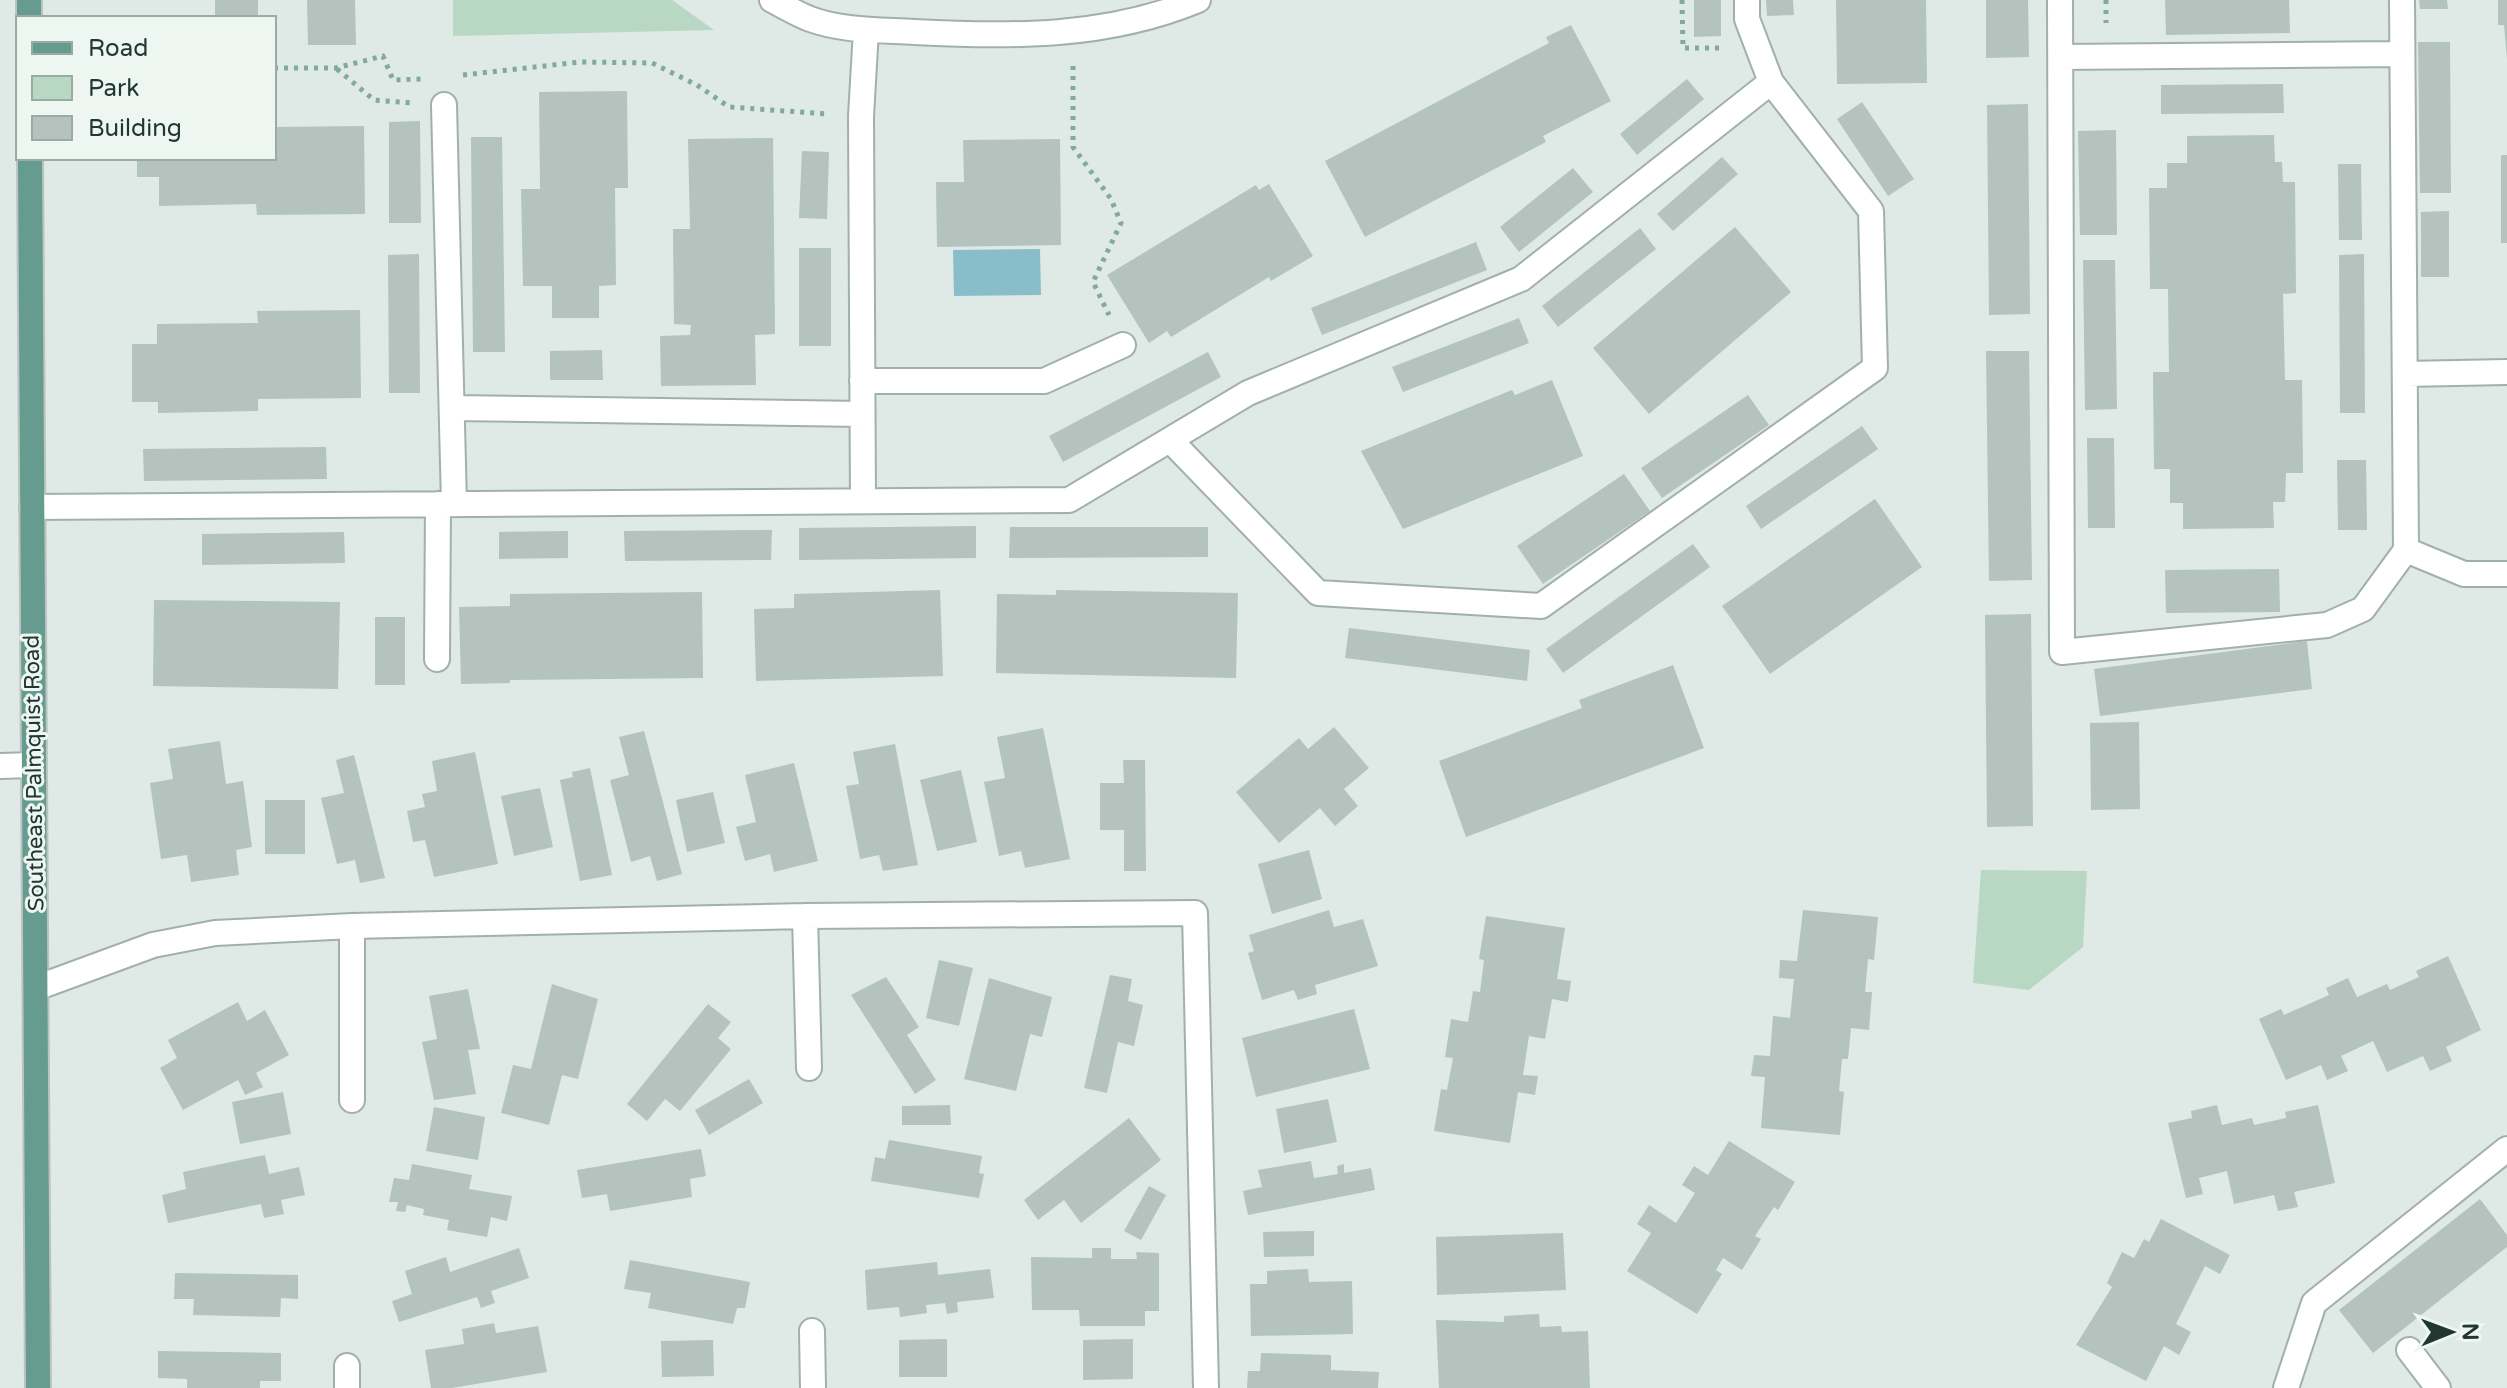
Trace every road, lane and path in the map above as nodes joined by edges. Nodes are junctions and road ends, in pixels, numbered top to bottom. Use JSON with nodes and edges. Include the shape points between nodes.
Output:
{"nodes":[{"id":1,"x":772,"y":0,"type":"edge"},
{"id":2,"x":1198,"y":0,"type":"edge"},
{"id":3,"x":1682,"y":0,"type":"edge"},
{"id":4,"x":1747,"y":0,"type":"edge"},
{"id":5,"x":2060,"y":0,"type":"edge"},
{"id":6,"x":2402,"y":0,"type":"edge"},
{"id":7,"x":866,"y":30,"type":"junction"},
{"id":8,"x":1073,"y":33,"type":"junction"},
{"id":9,"x":1758,"y":47,"type":"junction"},
{"id":10,"x":2401,"y":54,"type":"junction"},
{"id":11,"x":2061,"y":57,"type":"junction"},
{"id":12,"x":276,"y":68,"type":"edge"},
{"id":13,"x":336,"y":68,"type":"junction"},
{"id":14,"x":456,"y":76,"type":"dead end"},
{"id":15,"x":425,"y":78,"type":"dead end"},
{"id":16,"x":1771,"y":82,"type":"junction"},
{"id":17,"x":444,"y":105,"type":"joint"},
{"id":18,"x":861,"y":116,"type":"junction"},
{"id":19,"x":30,"y":160,"type":"edge"},
{"id":20,"x":1123,"y":345,"type":"joint"},
{"id":21,"x":2507,"y":372,"type":"edge"},
{"id":22,"x":2405,"y":374,"type":"junction"},
{"id":23,"x":862,"y":381,"type":"junction"},
{"id":24,"x":452,"y":408,"type":"junction"},
{"id":25,"x":862,"y":414,"type":"junction"},
{"id":26,"x":1171,"y":441,"type":"junction"},
{"id":27,"x":863,"y":501,"type":"junction"},
{"id":28,"x":446,"y":504,"type":"junction"},
{"id":29,"x":32,"y":507,"type":"junction"},
{"id":30,"x":2406,"y":550,"type":"junction"},
{"id":31,"x":2507,"y":574,"type":"edge"},
{"id":32,"x":437,"y":659,"type":"dead end"},
{"id":33,"x":33,"y":765,"type":"junction"},
{"id":34,"x":0,"y":766,"type":"edge"},
{"id":35,"x":805,"y":916,"type":"junction"},
{"id":36,"x":352,"y":926,"type":"junction"},
{"id":37,"x":36,"y":988,"type":"junction"},
{"id":38,"x":809,"y":1068,"type":"dead end"},
{"id":39,"x":352,"y":1100,"type":"dead end"},
{"id":40,"x":2507,"y":1149,"type":"edge"},
{"id":41,"x":812,"y":1331,"type":"dead end"},
{"id":42,"x":2409,"y":1350,"type":"dead end"},
{"id":43,"x":38,"y":1388,"type":"edge"},
{"id":44,"x":813,"y":1388,"type":"edge"},
{"id":45,"x":1206,"y":1388,"type":"edge"},
{"id":46,"x":2286,"y":1388,"type":"edge"},
{"id":47,"x":2438,"y":1388,"type":"edge"}],
"edges":[{"from":1,"to":7,"type":"street","via":[[813,20]]},
{"from":2,"to":8,"type":"street","via":[[1155,18]]},
{"from":3,"to":9,"type":"path","via":[[1683,48],[1719,47],[1733,62]]},
{"from":4,"to":9,"type":"street","via":[[1747,19]]},
{"from":5,"to":11,"type":"street"},
{"from":6,"to":10,"type":"street"},
{"from":7,"to":8,"type":"street"},
{"from":7,"to":18,"type":"street"},
{"from":8,"to":20,"type":"path","via":[[1073,147],[1111,199],[1121,223],[1093,282]]},
{"from":9,"to":16,"type":"street"},
{"from":10,"to":11,"type":"street"},
{"from":10,"to":22,"type":"street"},
{"from":11,"to":30,"type":"street","via":[[2062,652],[2327,625],[2363,609]]},
{"from":12,"to":13,"type":"path"},
{"from":13,"to":15,"type":"path","via":[[383,56],[393,80]]},
{"from":13,"to":17,"type":"path","via":[[374,100]]},
{"from":14,"to":18,"type":"path","via":[[580,62],[652,63],[729,107]]},
{"from":16,"to":26,"type":"street","via":[[1521,279],[1248,393]]},
{"from":16,"to":26,"type":"street","via":[[1871,211],[1875,368],[1541,606],[1318,593]]},
{"from":17,"to":24,"type":"street"},
{"from":18,"to":23,"type":"street"},
{"from":19,"to":29,"type":"main road","name":"Southeast Palmquist Road"},
{"from":20,"to":23,"type":"street","via":[[1044,381]]},
{"from":21,"to":22,"type":"street"},
{"from":22,"to":30,"type":"street"},
{"from":23,"to":25,"type":"street"},
{"from":24,"to":25,"type":"street"},
{"from":24,"to":28,"type":"street"},
{"from":25,"to":27,"type":"street"},
{"from":26,"to":27,"type":"street","via":[[1069,500]]},
{"from":27,"to":28,"type":"street"},
{"from":28,"to":29,"type":"street"},
{"from":28,"to":32,"type":"street"},
{"from":29,"to":33,"type":"main road","name":"Southeast Palmquist Road"},
{"from":30,"to":31,"type":"street","via":[[2464,574]]},
{"from":33,"to":34,"type":"street"},
{"from":33,"to":37,"type":"main road","name":"Southeast Palmquist Road"},
{"from":35,"to":36,"type":"street"},
{"from":35,"to":38,"type":"street"},
{"from":35,"to":45,"type":"street","via":[[1195,913]]},
{"from":36,"to":37,"type":"street","via":[[215,933],[153,945]]},
{"from":36,"to":39,"type":"street"},
{"from":37,"to":43,"type":"main road","name":"Southeast Palmquist Road"},
{"from":40,"to":46,"type":"street","via":[[2314,1303]]},
{"from":41,"to":44,"type":"street"},
{"from":42,"to":47,"type":"street"}]}
